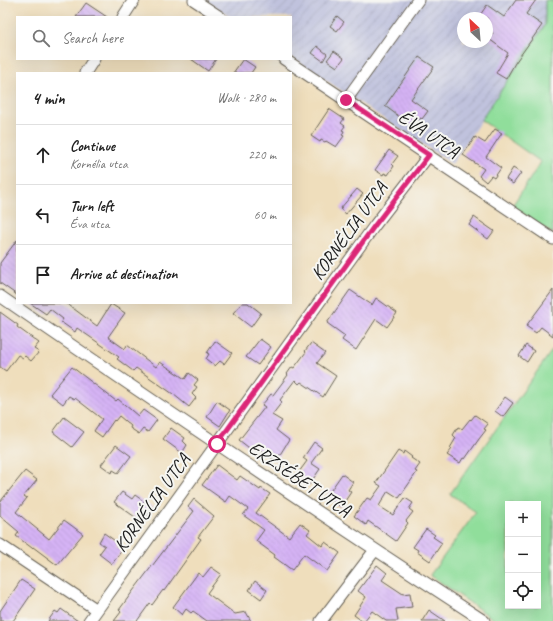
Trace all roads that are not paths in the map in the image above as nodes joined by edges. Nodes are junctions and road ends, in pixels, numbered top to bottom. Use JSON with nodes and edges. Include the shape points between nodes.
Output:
{"nodes":[{"id":1,"x":134,"y":0,"type":"edge"},
{"id":2,"x":194,"y":0,"type":"edge"},
{"id":3,"x":418,"y":0,"type":"edge"},
{"id":4,"x":124,"y":16,"type":"edge"},
{"id":5,"x":218,"y":16,"type":"edge"},
{"id":6,"x":93,"y":60,"type":"edge"},
{"id":7,"x":286,"y":60,"type":"edge"},
{"id":8,"x":86,"y":72,"type":"edge"},
{"id":9,"x":346,"y":100,"type":"junction"},
{"id":10,"x":429,"y":155,"type":"junction"},
{"id":11,"x":553,"y":239,"type":"edge"},
{"id":12,"x":0,"y":296,"type":"edge"},
{"id":13,"x":217,"y":444,"type":"junction"},
{"id":14,"x":0,"y":545,"type":"edge"},
{"id":15,"x":375,"y":550,"type":"junction"},
{"id":16,"x":97,"y":610,"type":"junction"},
{"id":17,"x":89,"y":621,"type":"edge"},
{"id":18,"x":321,"y":621,"type":"edge"},
{"id":19,"x":484,"y":621,"type":"edge"}],
"edges":[{"from":1,"to":4,"type":"street"},
{"from":2,"to":5,"type":"street"},
{"from":3,"to":9,"type":"street"},
{"from":6,"to":8,"type":"street"},
{"from":7,"to":9,"type":"street","name":"ÉVA UTCA"},
{"from":9,"to":10,"type":"street","name":"ÉVA UTCA"},
{"from":10,"to":11,"type":"street","name":"ÉVA UTCA"},
{"from":10,"to":13,"type":"street","name":"KORNÉLIA UTCA","via":[[375,225]]},
{"from":12,"to":13,"type":"street","name":"ERZSÉBET UTCA"},
{"from":13,"to":15,"type":"street","name":"ERZSÉBET UTCA"},
{"from":13,"to":16,"type":"street","name":"KORNÉLIA UTCA"},
{"from":14,"to":16,"type":"street"},
{"from":15,"to":18,"type":"street"},
{"from":15,"to":19,"type":"street","name":"ERZSÉBET UTCA"},
{"from":16,"to":17,"type":"street","name":"KORNÉLIA UTCA"}]}
